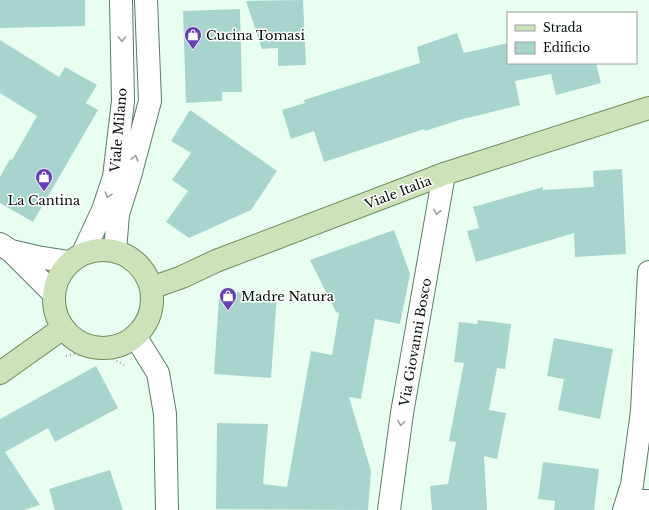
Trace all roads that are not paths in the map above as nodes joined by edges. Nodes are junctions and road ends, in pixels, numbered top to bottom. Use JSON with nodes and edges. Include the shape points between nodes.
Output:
{"nodes":[{"id":1,"x":146,"y":0,"type":"edge"},
{"id":2,"x":128,"y":1,"type":"edge"},
{"id":3,"x":649,"y":108,"type":"edge"},
{"id":4,"x":444,"y":174,"type":"junction"},
{"id":5,"x":6,"y":248,"type":"edge"},
{"id":6,"x":115,"y":251,"type":"junction"},
{"id":7,"x":76,"y":258,"type":"junction"},
{"id":8,"x":649,"y":272,"type":"edge"},
{"id":9,"x":151,"y":288,"type":"junction"},
{"id":10,"x":54,"y":294,"type":"junction"},
{"id":11,"x":63,"y":328,"type":"junction"},
{"id":12,"x":135,"y":336,"type":"junction"},
{"id":13,"x":0,"y":373,"type":"edge"},
{"id":14,"x":649,"y":501,"type":"edge"},
{"id":15,"x":625,"y":506,"type":"edge"},
{"id":16,"x":167,"y":510,"type":"edge"},
{"id":17,"x":389,"y":510,"type":"edge"}],
"edges":[{"from":6,"to":1,"type":"street","name":"Viale Milano","one_way":true,"via":[[118,214],[150,101]]},
{"from":2,"to":7,"type":"street","name":"Viale Milano","one_way":true,"via":[[123,101],[114,177],[103,210]]},
{"from":3,"to":4,"type":"main road","name":"Viale Italia"},
{"from":4,"to":9,"type":"main road","name":"Viale Italia"},
{"from":4,"to":17,"type":"street","name":"Via Giovanni Bosco","one_way":true,"via":[[402,413]]},
{"from":5,"to":7,"type":"street","via":[[37,257]]},
{"from":5,"to":10,"type":"street"},
{"from":6,"to":7,"type":"main road","via":[[99,249]]},
{"from":6,"to":9,"type":"main road","via":[[128,256],[138,264]]},
{"from":7,"to":10,"type":"main road","via":[[61,271]]},
{"from":8,"to":15,"type":"street","via":[[642,411],[632,485]]},
{"from":9,"to":12,"type":"main road","via":[[150,314]]},
{"from":10,"to":11,"type":"main road","via":[[57,318]]},
{"from":11,"to":12,"type":"main road","via":[[75,340],[90,346],[106,348],[121,345]]},
{"from":11,"to":13,"type":"main road"},
{"from":12,"to":16,"type":"street","via":[[158,373],[165,414]]},
{"from":14,"to":15,"type":"street"}]}
